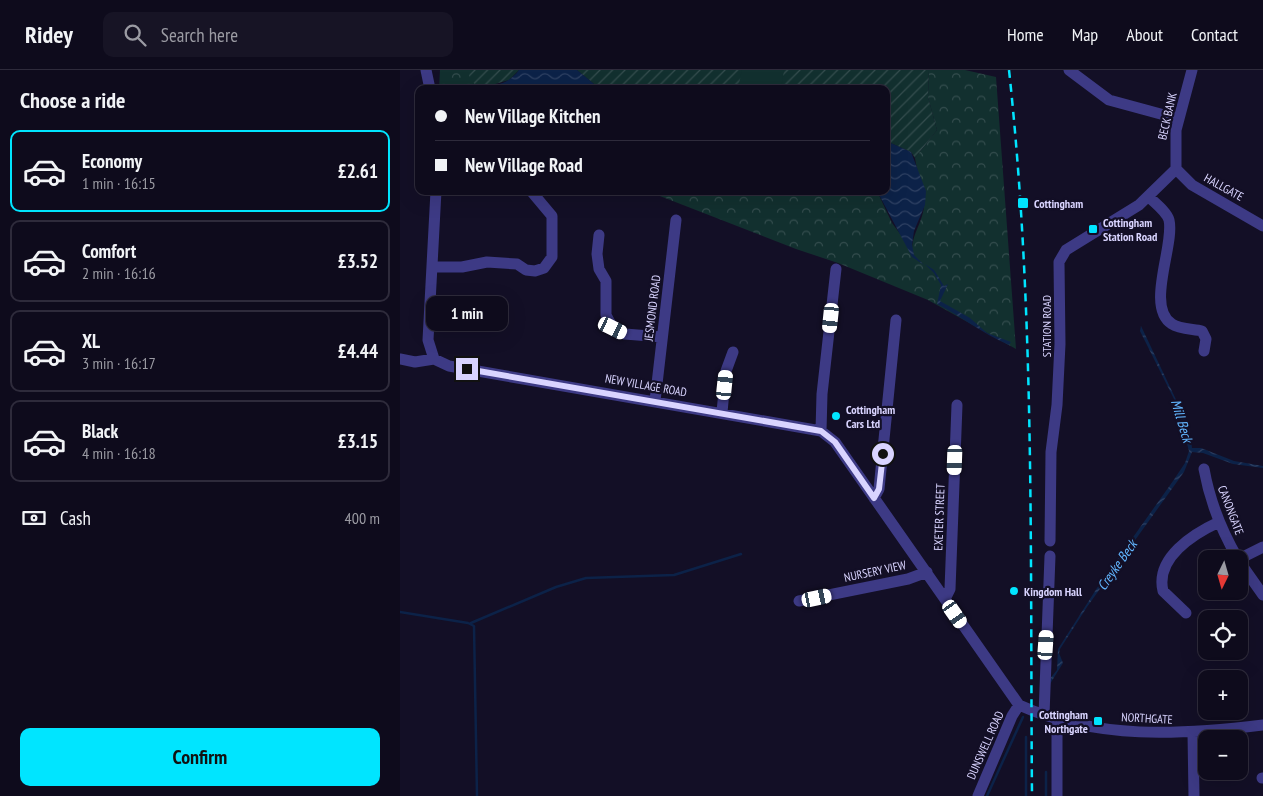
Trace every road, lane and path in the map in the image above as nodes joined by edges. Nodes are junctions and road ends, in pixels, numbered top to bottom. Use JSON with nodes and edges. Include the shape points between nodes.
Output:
{"nodes":[{"id":1,"x":426,"y":70,"type":"edge"},
{"id":2,"x":1069,"y":70,"type":"edge"},
{"id":3,"x":1192,"y":70,"type":"edge"},
{"id":4,"x":429,"y":85,"type":"edge"},
{"id":5,"x":1178,"y":119,"type":"junction"},
{"id":6,"x":1176,"y":169,"type":"junction"},
{"id":7,"x":436,"y":195,"type":"edge"},
{"id":8,"x":531,"y":195,"type":"edge"},
{"id":9,"x":1149,"y":197,"type":"junction"},
{"id":10,"x":676,"y":219,"type":"dead end"},
{"id":11,"x":1263,"y":226,"type":"edge"},
{"id":12,"x":600,"y":235,"type":"dead end"},
{"id":13,"x":433,"y":267,"type":"junction"},
{"id":14,"x":836,"y":269,"type":"dead end"},
{"id":15,"x":893,"y":325,"type":"dead end"},
{"id":16,"x":662,"y":338,"type":"junction"},
{"id":17,"x":1204,"y":351,"type":"dead end"},
{"id":18,"x":732,"y":352,"type":"dead end"},
{"id":19,"x":400,"y":359,"type":"edge"},
{"id":20,"x":434,"y":359,"type":"junction"},
{"id":21,"x":656,"y":401,"type":"junction"},
{"id":22,"x":957,"y":405,"type":"dead end"},
{"id":23,"x":722,"y":412,"type":"junction"},
{"id":24,"x":821,"y":431,"type":"junction"},
{"id":25,"x":1205,"y":468,"type":"dead end"},
{"id":26,"x":874,"y":498,"type":"junction"},
{"id":27,"x":1219,"y":522,"type":"junction"},
{"id":28,"x":1050,"y":541,"type":"dead end"},
{"id":29,"x":1263,"y":547,"type":"edge"},
{"id":30,"x":1233,"y":550,"type":"edge"},
{"id":31,"x":1248,"y":555,"type":"edge"},
{"id":32,"x":1050,"y":556,"type":"dead end"},
{"id":33,"x":927,"y":572,"type":"junction"},
{"id":34,"x":1248,"y":574,"type":"edge"},
{"id":35,"x":1263,"y":595,"type":"edge"},
{"id":36,"x":945,"y":599,"type":"junction"},
{"id":37,"x":799,"y":601,"type":"dead end"},
{"id":38,"x":1186,"y":613,"type":"dead end"},
{"id":39,"x":1019,"y":705,"type":"junction"},
{"id":40,"x":1044,"y":715,"type":"junction"},
{"id":41,"x":1057,"y":719,"type":"junction"},
{"id":42,"x":1263,"y":725,"type":"edge"},
{"id":43,"x":1193,"y":733,"type":"junction"},
{"id":44,"x":978,"y":796,"type":"edge"},
{"id":45,"x":1057,"y":796,"type":"edge"},
{"id":46,"x":1194,"y":796,"type":"edge"}],
"edges":[{"from":1,"to":4,"type":"street"},
{"from":2,"to":5,"type":"street","via":[[1109,100]]},
{"from":3,"to":5,"type":"street","name":"BECK BANK"},
{"from":5,"to":6,"type":"street","name":"BECK BANK","via":[[1174,148]]},
{"from":6,"to":9,"type":"street","name":"STATION ROAD"},
{"from":6,"to":11,"type":"street","name":"HALLGATE","via":[[1192,185]]},
{"from":7,"to":13,"type":"street"},
{"from":8,"to":13,"type":"street","via":[[552,216],[552,257],[544,268],[535,271],[526,270],[518,264],[487,262],[462,267]]},
{"from":9,"to":17,"type":"street","via":[[1169,217],[1171,234],[1156,298],[1166,319],[1174,325],[1202,331],[1206,339]]},
{"from":9,"to":28,"type":"street","name":"STATION ROAD","via":[[1066,250],[1059,262],[1060,344],[1051,452]]},
{"from":10,"to":16,"type":"street","name":"JESMOND ROAD"},
{"from":12,"to":16,"type":"street","via":[[599,269],[606,281],[606,315],[613,328],[625,334]]},
{"from":13,"to":20,"type":"street","via":[[428,340]]},
{"from":14,"to":24,"type":"street"},
{"from":15,"to":26,"type":"street","via":[[879,489]]},
{"from":16,"to":21,"type":"street","name":"JESMOND ROAD"},
{"from":18,"to":23,"type":"street","via":[[726,371]]},
{"from":19,"to":20,"type":"street","via":[[415,362]]},
{"from":20,"to":21,"type":"street","name":"NEW VILLAGE ROAD","via":[[448,366]]},
{"from":21,"to":23,"type":"street","name":"NEW VILLAGE ROAD"},
{"from":22,"to":36,"type":"street","name":"EXETER STREET","via":[[950,589]]},
{"from":23,"to":24,"type":"street","name":"NEW VILLAGE ROAD"},
{"from":24,"to":26,"type":"street","via":[[835,442]]},
{"from":25,"to":27,"type":"street","name":"CANONGATE"},
{"from":26,"to":33,"type":"street"},
{"from":27,"to":30,"type":"street","name":"CANONGATE"},
{"from":27,"to":38,"type":"street","via":[[1186,540],[1162,576],[1158,594]]},
{"from":29,"to":31,"type":"street"},
{"from":32,"to":40,"type":"street"},
{"from":33,"to":36,"type":"street"},
{"from":33,"to":37,"type":"street","name":"NURSERY VIEW","via":[[908,579]]},
{"from":34,"to":35,"type":"street","name":"CANONGATE"},
{"from":36,"to":39,"type":"street"},
{"from":39,"to":40,"type":"street","name":"NORTHGATE"},
{"from":39,"to":44,"type":"street","name":"DUNSWELL ROAD"},
{"from":40,"to":41,"type":"street","name":"NORTHGATE"},
{"from":41,"to":43,"type":"street","name":"NORTHGATE","via":[[1096,729]]},
{"from":41,"to":45,"type":"street"},
{"from":42,"to":43,"type":"street","name":"NORTHGATE"},
{"from":43,"to":46,"type":"street"}]}
